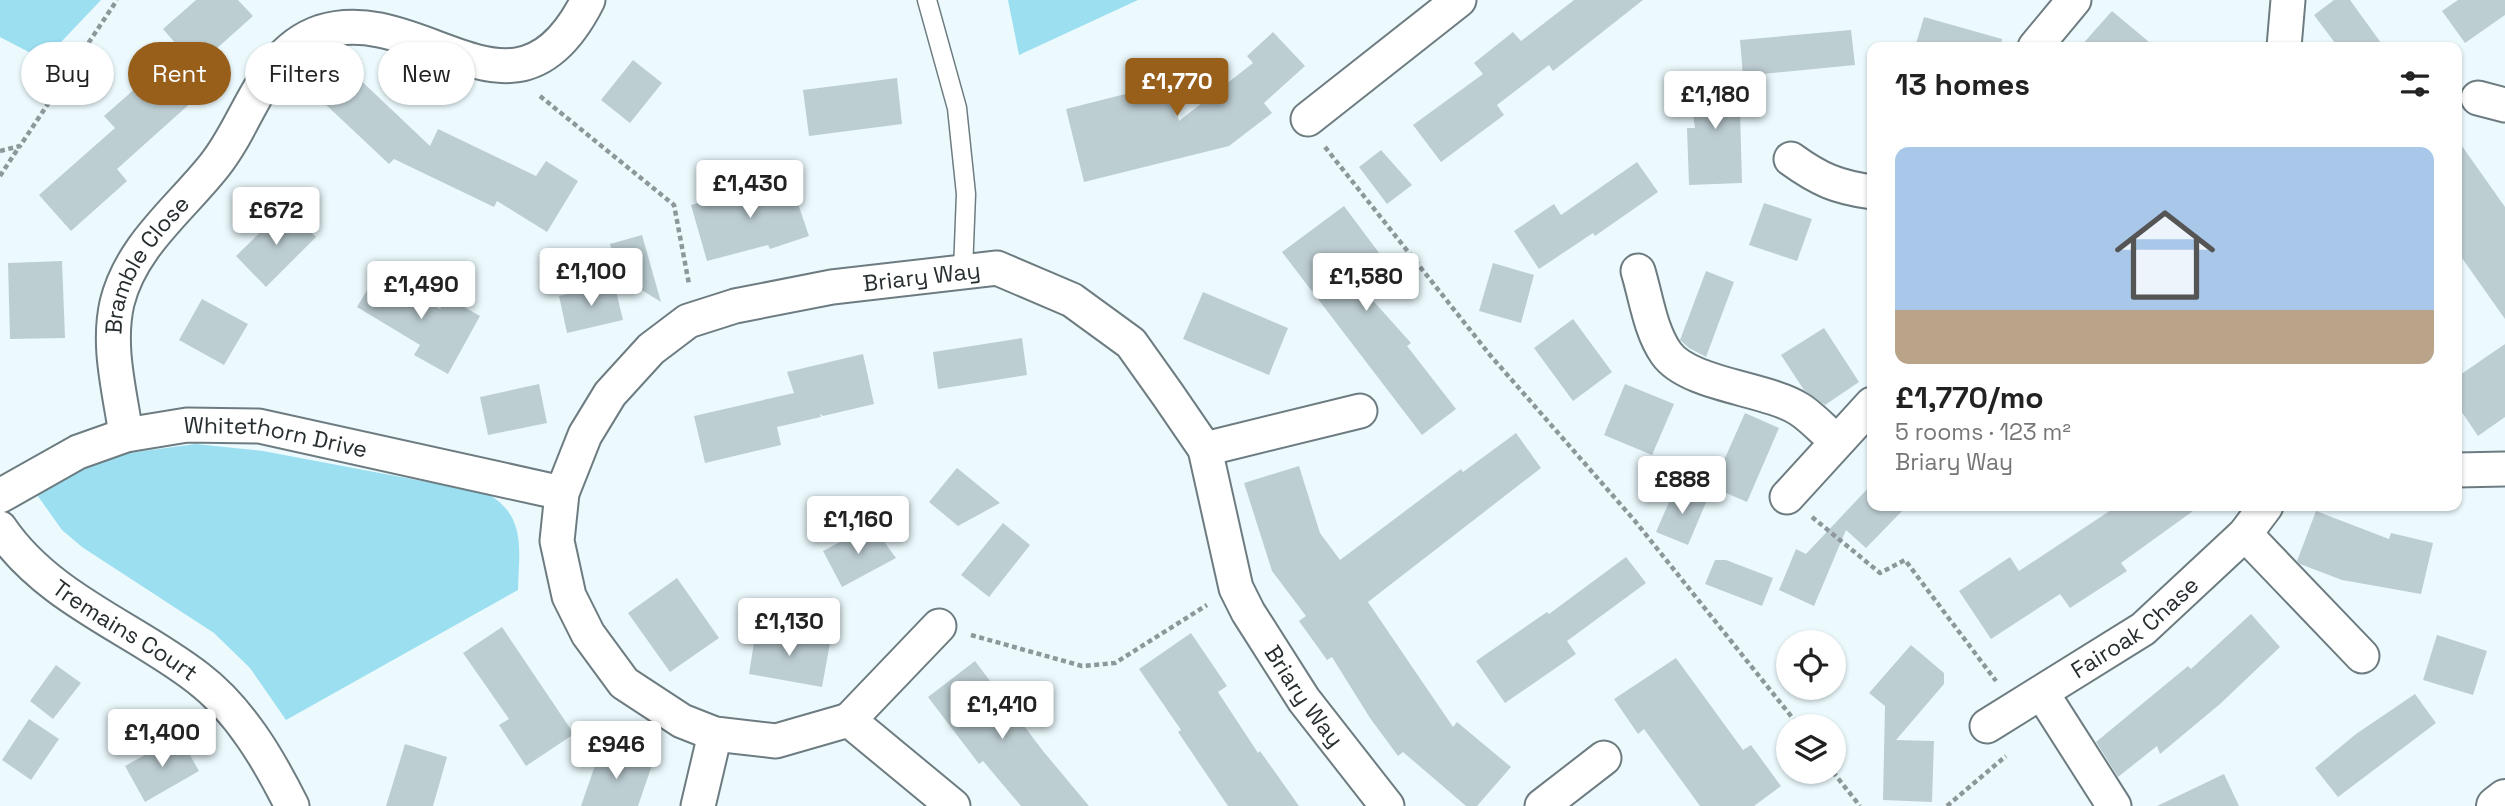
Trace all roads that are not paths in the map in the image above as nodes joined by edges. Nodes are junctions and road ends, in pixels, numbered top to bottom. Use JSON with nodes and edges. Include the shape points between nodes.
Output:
{"nodes":[{"id":1,"x":588,"y":0,"type":"edge"},
{"id":2,"x":927,"y":0,"type":"edge"},
{"id":3,"x":1459,"y":0,"type":"edge"},
{"id":4,"x":2074,"y":0,"type":"edge"},
{"id":5,"x":2288,"y":0,"type":"edge"},
{"id":6,"x":2039,"y":42,"type":"edge"},
{"id":7,"x":2284,"y":42,"type":"edge"},
{"id":8,"x":1308,"y":119,"type":"road end"},
{"id":9,"x":1791,"y":159,"type":"dead end"},
{"id":10,"x":1867,"y":191,"type":"edge"},
{"id":11,"x":963,"y":271,"type":"junction"},
{"id":12,"x":1638,"y":271,"type":"dead end"},
{"id":13,"x":1867,"y":409,"type":"edge"},
{"id":14,"x":1360,"y":411,"type":"dead end"},
{"id":15,"x":126,"y":435,"type":"junction"},
{"id":16,"x":1836,"y":441,"type":"junction"},
{"id":17,"x":1206,"y":449,"type":"junction"},
{"id":18,"x":2505,"y":469,"type":"edge"},
{"id":19,"x":2462,"y":470,"type":"edge"},
{"id":20,"x":562,"y":493,"type":"junction"},
{"id":21,"x":0,"y":496,"type":"edge"},
{"id":22,"x":1787,"y":497,"type":"road end"},
{"id":23,"x":2262,"y":511,"type":"edge"},
{"id":24,"x":0,"y":528,"type":"edge"},
{"id":25,"x":2245,"y":534,"type":"junction"},
{"id":26,"x":940,"y":626,"type":"road end"},
{"id":27,"x":2362,"y":656,"type":"dead end"},
{"id":28,"x":2029,"y":701,"type":"junction"},
{"id":29,"x":849,"y":720,"type":"junction"},
{"id":30,"x":1987,"y":726,"type":"road end"},
{"id":31,"x":715,"y":734,"type":"junction"},
{"id":32,"x":1604,"y":758,"type":"dead end"},
{"id":33,"x":2505,"y":799,"type":"edge"},
{"id":34,"x":292,"y":806,"type":"edge"},
{"id":35,"x":698,"y":806,"type":"edge"},
{"id":36,"x":953,"y":806,"type":"edge"},
{"id":37,"x":1387,"y":806,"type":"edge"},
{"id":38,"x":1542,"y":806,"type":"edge"},
{"id":39,"x":2114,"y":806,"type":"edge"},
{"id":40,"x":2496,"y":806,"type":"edge"}],
"edges":[{"from":1,"to":15,"type":"street","name":"Bramble Close","via":[[572,30],[524,62],[494,66],[365,25],[321,32],[284,55],[251,101],[216,164],[156,230],[128,272],[117,304],[112,344]]},
{"from":2,"to":11,"type":"lane","via":[[957,108],[966,194]]},
{"from":3,"to":8,"type":"street"},
{"from":4,"to":6,"type":"street"},
{"from":5,"to":7,"type":"street"},
{"from":9,"to":10,"type":"street","via":[[1840,188]]},
{"from":11,"to":17,"type":"street","name":"Briary Way","via":[[998,268],[1072,300],[1130,343]]},
{"from":11,"to":20,"type":"street","name":"Briary Way","via":[[805,291],[696,318],[651,349],[610,394],[584,435]]},
{"from":12,"to":16,"type":"street","via":[[1655,331],[1667,355],[1716,381],[1799,409]]},
{"from":13,"to":16,"type":"street"},
{"from":14,"to":17,"type":"street"},
{"from":15,"to":20,"type":"street","name":"Whitethorn Drive","via":[[187,425],[259,426]]},
{"from":15,"to":21,"type":"street","name":"Whitethorn Drive","via":[[78,452]]},
{"from":16,"to":22,"type":"street"},
{"from":17,"to":37,"type":"street","name":"Briary Way","via":[[1236,587],[1248,612],[1304,700]]},
{"from":18,"to":19,"type":"street"},
{"from":20,"to":31,"type":"street","name":"Briary Way","via":[[557,541],[561,569],[587,634],[624,683],[682,721]]},
{"from":23,"to":25,"type":"street","name":"Fairoak Chase"},
{"from":24,"to":34,"type":"street","name":"Tremains Court","via":[[57,585],[98,617],[200,679],[268,759]]},
{"from":25,"to":27,"type":"street"},
{"from":25,"to":28,"type":"street","name":"Fairoak Chase","via":[[2143,629]]},
{"from":26,"to":29,"type":"street"},
{"from":28,"to":30,"type":"street","name":"Fairoak Chase"},
{"from":28,"to":39,"type":"street"},
{"from":29,"to":31,"type":"street","name":"Briary Way","via":[[776,741]]},
{"from":29,"to":36,"type":"street"},
{"from":31,"to":35,"type":"street"},
{"from":32,"to":38,"type":"street"},
{"from":33,"to":40,"type":"main road"}]}
